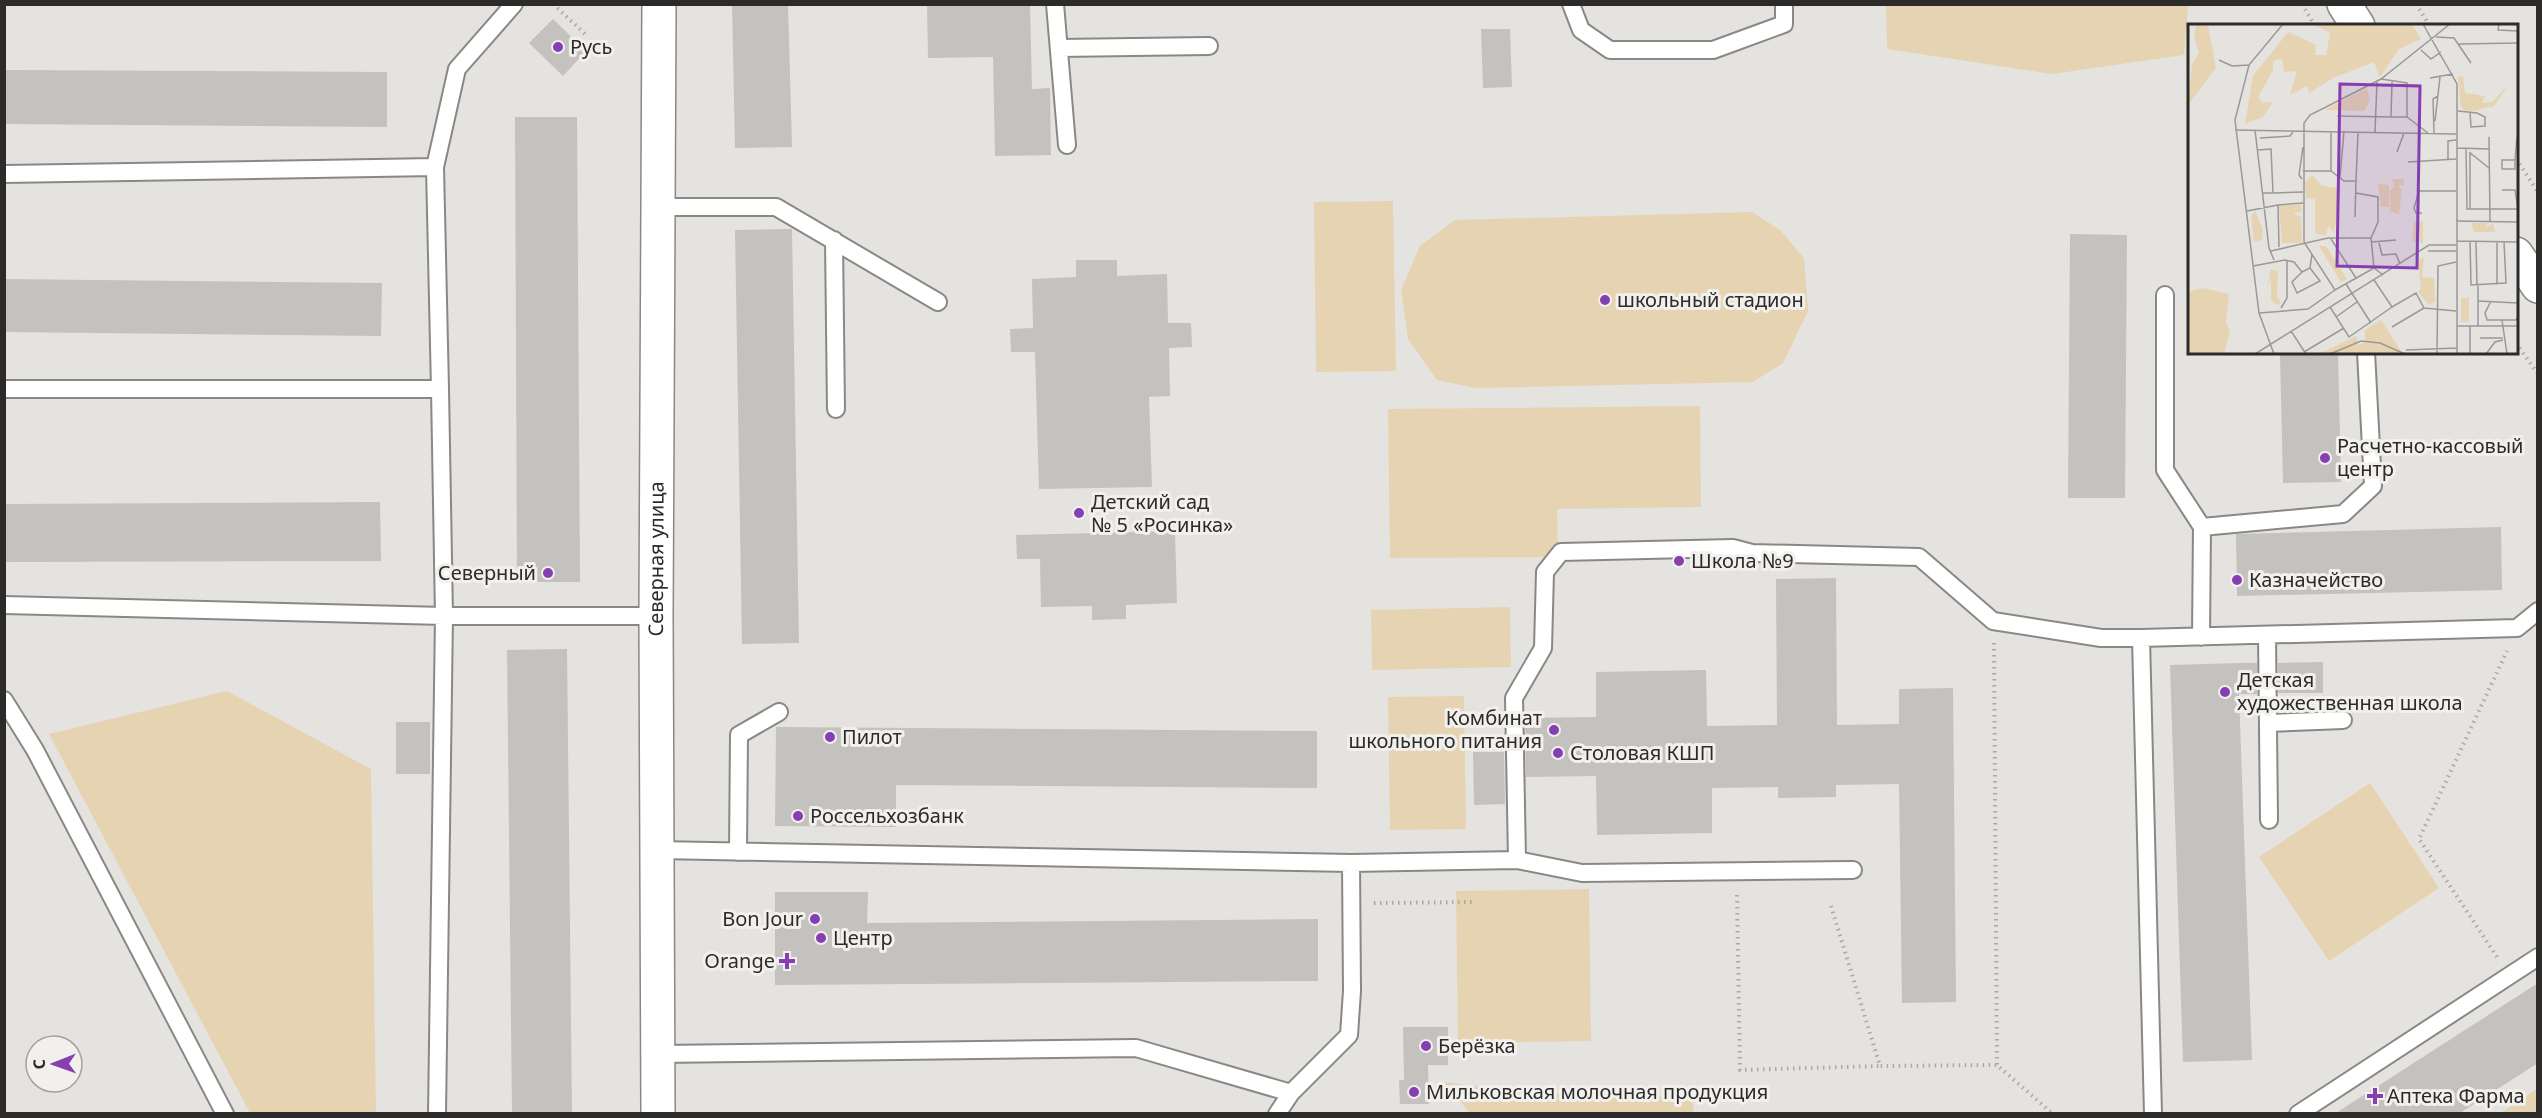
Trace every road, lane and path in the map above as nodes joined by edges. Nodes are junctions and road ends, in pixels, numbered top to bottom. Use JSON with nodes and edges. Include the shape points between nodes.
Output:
{"nodes":[{"id":1,"x":514,"y":4,"type":"edge"},
{"id":2,"x":553,"y":4,"type":"edge"},
{"id":3,"x":659,"y":4,"type":"edge"},
{"id":4,"x":1055,"y":4,"type":"edge"},
{"id":5,"x":1571,"y":4,"type":"edge"},
{"id":6,"x":1784,"y":4,"type":"edge"},
{"id":7,"x":2302,"y":4,"type":"edge"},
{"id":8,"x":2344,"y":4,"type":"edge"},
{"id":9,"x":2416,"y":4,"type":"edge"},
{"id":10,"x":2314,"y":24,"type":"edge"},
{"id":11,"x":2357,"y":24,"type":"edge"},
{"id":12,"x":2429,"y":24,"type":"edge"},
{"id":13,"x":585,"y":34,"type":"dead end"},
{"id":14,"x":1209,"y":46,"type":"dead end"},
{"id":15,"x":1059,"y":48,"type":"junction"},
{"id":16,"x":1067,"y":145,"type":"dead end"},
{"id":17,"x":2518,"y":161,"type":"edge"},
{"id":18,"x":435,"y":166,"type":"junction"},
{"id":19,"x":4,"y":174,"type":"edge"},
{"id":20,"x":2538,"y":192,"type":"edge"},
{"id":21,"x":658,"y":207,"type":"junction"},
{"id":22,"x":834,"y":240,"type":"junction"},
{"id":23,"x":2518,"y":256,"type":"edge"},
{"id":24,"x":2538,"y":286,"type":"edge"},
{"id":25,"x":2165,"y":296,"type":"dead end"},
{"id":26,"x":938,"y":302,"type":"dead end"},
{"id":27,"x":2518,"y":344,"type":"edge"},
{"id":28,"x":2366,"y":354,"type":"edge"},
{"id":29,"x":2538,"y":374,"type":"edge"},
{"id":30,"x":4,"y":388,"type":"edge"},
{"id":31,"x":440,"y":390,"type":"junction"},
{"id":32,"x":837,"y":409,"type":"dead end"},
{"id":33,"x":2202,"y":527,"type":"junction"},
{"id":34,"x":4,"y":605,"type":"edge"},
{"id":35,"x":2538,"y":611,"type":"edge"},
{"id":36,"x":444,"y":616,"type":"junction"},
{"id":37,"x":656,"y":616,"type":"junction"},
{"id":38,"x":1994,"y":621,"type":"junction"},
{"id":39,"x":2517,"y":628,"type":"junction"},
{"id":40,"x":2267,"y":635,"type":"junction"},
{"id":41,"x":2201,"y":637,"type":"junction"},
{"id":42,"x":2141,"y":638,"type":"junction"},
{"id":43,"x":4,"y":700,"type":"edge"},
{"id":44,"x":779,"y":712,"type":"dead end"},
{"id":45,"x":2343,"y":720,"type":"dead end"},
{"id":46,"x":2268,"y":723,"type":"junction"},
{"id":47,"x":2269,"y":820,"type":"dead end"},
{"id":48,"x":657,"y":850,"type":"junction"},
{"id":49,"x":738,"y":852,"type":"junction"},
{"id":50,"x":1516,"y":860,"type":"junction"},
{"id":51,"x":1351,"y":863,"type":"junction"},
{"id":52,"x":1737,"y":870,"type":"junction"},
{"id":53,"x":1852,"y":870,"type":"dead end"},
{"id":54,"x":1475,"y":902,"type":"dead end"},
{"id":55,"x":1352,"y":903,"type":"junction"},
{"id":56,"x":1831,"y":906,"type":"dead end"},
{"id":57,"x":2538,"y":957,"type":"edge"},
{"id":58,"x":2510,"y":975,"type":"junction"},
{"id":59,"x":658,"y":1054,"type":"junction"},
{"id":60,"x":1997,"y":1065,"type":"junction"},
{"id":61,"x":1880,"y":1066,"type":"junction"},
{"id":62,"x":1291,"y":1093,"type":"junction"},
{"id":63,"x":225,"y":1113,"type":"edge"},
{"id":64,"x":436,"y":1113,"type":"edge"},
{"id":65,"x":658,"y":1113,"type":"edge"},
{"id":66,"x":1277,"y":1113,"type":"edge"},
{"id":67,"x":2053,"y":1113,"type":"edge"},
{"id":68,"x":2153,"y":1113,"type":"edge"},
{"id":69,"x":2298,"y":1113,"type":"edge"}],
"edges":[{"from":1,"to":18,"type":"lane","via":[[457,69]]},
{"from":2,"to":13,"type":"path"},
{"from":3,"to":21,"type":"street","name":"Северная улица"},
{"from":4,"to":15,"type":"lane"},
{"from":5,"to":6,"type":"lane","via":[[1581,30],[1610,50],[1713,50],[1784,24]]},
{"from":7,"to":10,"type":"path"},
{"from":8,"to":11,"type":"street"},
{"from":9,"to":12,"type":"path"},
{"from":14,"to":15,"type":"lane"},
{"from":15,"to":16,"type":"lane"},
{"from":17,"to":20,"type":"path"},
{"from":18,"to":19,"type":"lane"},
{"from":18,"to":31,"type":"lane"},
{"from":21,"to":22,"type":"lane","via":[[777,207]]},
{"from":21,"to":37,"type":"street","name":"Северная улица"},
{"from":22,"to":26,"type":"lane"},
{"from":22,"to":32,"type":"lane"},
{"from":23,"to":24,"type":"street"},
{"from":25,"to":33,"type":"lane","via":[[2165,470]]},
{"from":27,"to":29,"type":"path"},
{"from":28,"to":33,"type":"lane","via":[[2373,486],[2343,514]]},
{"from":30,"to":31,"type":"lane"},
{"from":31,"to":36,"type":"lane"},
{"from":33,"to":41,"type":"lane"},
{"from":34,"to":36,"type":"lane"},
{"from":35,"to":39,"type":"lane"},
{"from":36,"to":37,"type":"lane"},
{"from":36,"to":64,"type":"lane"},
{"from":37,"to":48,"type":"street","name":"Северная улица"},
{"from":38,"to":42,"type":"lane","via":[[2101,638]]},
{"from":38,"to":50,"type":"lane","via":[[1919,557],[1752,553],[1733,548],[1562,552],[1545,572],[1543,648],[1514,698]]},
{"from":38,"to":60,"type":"path"},
{"from":39,"to":40,"type":"lane"},
{"from":39,"to":58,"type":"path","via":[[2419,839]]},
{"from":40,"to":41,"type":"lane"},
{"from":40,"to":46,"type":"lane"},
{"from":41,"to":42,"type":"lane"},
{"from":42,"to":68,"type":"lane"},
{"from":43,"to":63,"type":"lane","via":[[35,750]]},
{"from":44,"to":49,"type":"lane","via":[[739,735]]},
{"from":45,"to":46,"type":"lane"},
{"from":46,"to":47,"type":"lane"},
{"from":48,"to":49,"type":"lane"},
{"from":48,"to":59,"type":"street","name":"Северная улица"},
{"from":49,"to":51,"type":"lane"},
{"from":50,"to":51,"type":"lane"},
{"from":50,"to":52,"type":"lane","via":[[1582,873]]},
{"from":51,"to":55,"type":"lane"},
{"from":52,"to":53,"type":"lane"},
{"from":52,"to":61,"type":"path","via":[[1740,1070]]},
{"from":54,"to":55,"type":"path"},
{"from":55,"to":62,"type":"lane","via":[[1349,1035]]},
{"from":56,"to":61,"type":"path"},
{"from":57,"to":58,"type":"lane"},
{"from":58,"to":69,"type":"lane"},
{"from":59,"to":62,"type":"lane","via":[[1136,1048]]},
{"from":59,"to":65,"type":"street","name":"Северная улица"},
{"from":60,"to":61,"type":"path"},
{"from":60,"to":67,"type":"path"},
{"from":62,"to":66,"type":"lane"}]}
